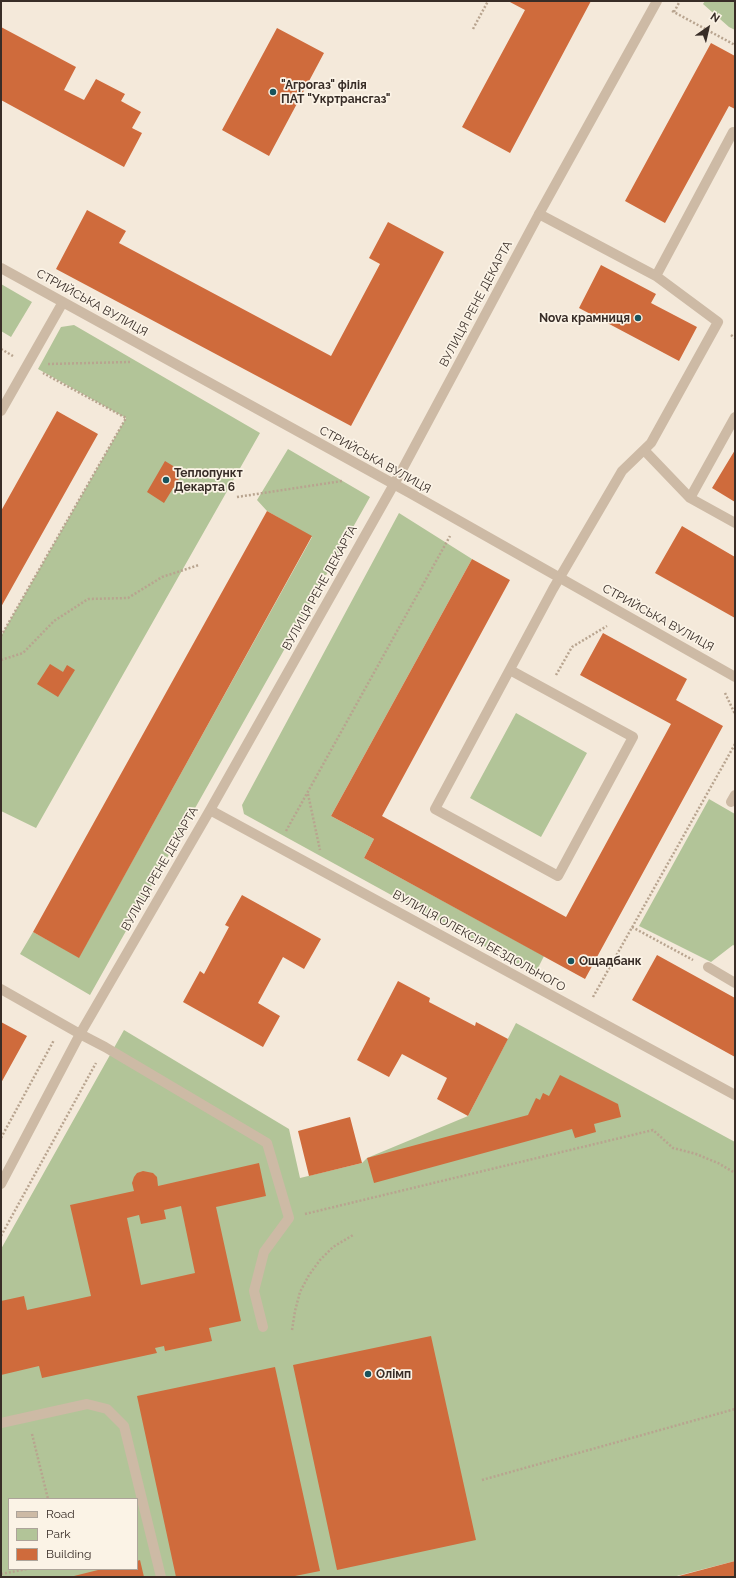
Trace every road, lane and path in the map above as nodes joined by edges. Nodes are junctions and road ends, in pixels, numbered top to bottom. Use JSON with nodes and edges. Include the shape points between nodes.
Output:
{"nodes":[{"id":1,"x":488,"y":1,"type":"edge"},
{"id":2,"x":680,"y":1,"type":"edge"},
{"id":3,"x":656,"y":2,"type":"edge"},
{"id":4,"x":674,"y":12,"type":"junction"},
{"id":5,"x":473,"y":29,"type":"dead end"},
{"id":6,"x":735,"y":45,"type":"edge"},
{"id":7,"x":735,"y":133,"type":"edge"},
{"id":8,"x":539,"y":214,"type":"junction"},
{"id":9,"x":1,"y":268,"type":"edge"},
{"id":10,"x":656,"y":276,"type":"junction"},
{"id":11,"x":63,"y":302,"type":"junction"},
{"id":12,"x":135,"y":362,"type":"dead end"},
{"id":13,"x":28,"y":364,"type":"junction"},
{"id":14,"x":1,"y":411,"type":"edge"},
{"id":15,"x":735,"y":416,"type":"edge"},
{"id":16,"x":644,"y":450,"type":"junction"},
{"id":17,"x":342,"y":480,"type":"dead end"},
{"id":18,"x":393,"y":484,"type":"junction"},
{"id":19,"x":237,"y":497,"type":"dead end"},
{"id":20,"x":690,"y":498,"type":"junction"},
{"id":21,"x":735,"y":523,"type":"edge"},
{"id":22,"x":452,"y":532,"type":"dead end"},
{"id":23,"x":199,"y":565,"type":"dead end"},
{"id":24,"x":560,"y":578,"type":"junction"},
{"id":25,"x":613,"y":622,"type":"dead end"},
{"id":26,"x":1,"y":636,"type":"edge"},
{"id":27,"x":1,"y":660,"type":"edge"},
{"id":28,"x":510,"y":670,"type":"junction"},
{"id":29,"x":735,"y":677,"type":"edge"},
{"id":30,"x":554,"y":680,"type":"dead end"},
{"id":31,"x":724,"y":689,"type":"dead end"},
{"id":32,"x":735,"y":714,"type":"edge"},
{"id":33,"x":735,"y":744,"type":"edge"},
{"id":34,"x":307,"y":794,"type":"junction"},
{"id":35,"x":210,"y":810,"type":"junction"},
{"id":36,"x":278,"y":846,"type":"junction"},
{"id":37,"x":326,"y":872,"type":"junction"},
{"id":38,"x":632,"y":927,"type":"junction"},
{"id":39,"x":708,"y":967,"type":"joint"},
{"id":40,"x":735,"y":983,"type":"edge"},
{"id":41,"x":1,"y":989,"type":"edge"},
{"id":42,"x":584,"y":1013,"type":"junction"},
{"id":43,"x":62,"y":1024,"type":"junction"},
{"id":44,"x":80,"y":1034,"type":"junction"},
{"id":45,"x":105,"y":1047,"type":"junction"},
{"id":46,"x":735,"y":1095,"type":"edge"},
{"id":47,"x":1,"y":1138,"type":"edge"},
{"id":48,"x":735,"y":1173,"type":"edge"},
{"id":49,"x":1,"y":1184,"type":"edge"},
{"id":50,"x":289,"y":1218,"type":"junction"},
{"id":51,"x":353,"y":1235,"type":"dead end"},
{"id":52,"x":1,"y":1236,"type":"edge"},
{"id":53,"x":263,"y":1327,"type":"dead end"},
{"id":54,"x":292,"y":1330,"type":"dead end"},
{"id":55,"x":735,"y":1409,"type":"edge"},
{"id":56,"x":28,"y":1417,"type":"junction"},
{"id":57,"x":1,"y":1423,"type":"edge"},
{"id":58,"x":482,"y":1480,"type":"dead end"},
{"id":59,"x":48,"y":1498,"type":"edge"},
{"id":60,"x":22,"y":1570,"type":"edge"},
{"id":61,"x":1,"y":1574,"type":"edge"},
{"id":62,"x":161,"y":1577,"type":"edge"}],
"edges":[{"from":1,"to":5,"type":"path"},
{"from":2,"to":4,"type":"path"},
{"from":3,"to":4,"type":"path"},
{"from":3,"to":8,"type":"street","name":"ВУЛИЦЯ РЕНЕ ДЕКАРТА"},
{"from":4,"to":6,"type":"path"},
{"from":7,"to":10,"type":"street","via":[[733,132]]},
{"from":8,"to":10,"type":"street"},
{"from":8,"to":18,"type":"street","name":"ВУЛИЦЯ РЕНЕ ДЕКАРТА"},
{"from":9,"to":11,"type":"street","name":"СТРИЙСЬКА ВУЛИЦЯ"},
{"from":10,"to":16,"type":"street","via":[[718,322],[651,443]]},
{"from":11,"to":13,"type":"street"},
{"from":11,"to":18,"type":"street","name":"СТРИЙСЬКА ВУЛИЦЯ"},
{"from":12,"to":13,"type":"path"},
{"from":13,"to":14,"type":"street"},
{"from":13,"to":26,"type":"path","via":[[126,418]]},
{"from":15,"to":20,"type":"street"},
{"from":16,"to":20,"type":"street"},
{"from":16,"to":24,"type":"street","via":[[622,471]]},
{"from":17,"to":19,"type":"path"},
{"from":18,"to":24,"type":"street","name":"СТРИЙСЬКА ВУЛИЦЯ"},
{"from":18,"to":35,"type":"street","name":"ВУЛИЦЯ РЕНЕ ДЕКАРТА"},
{"from":20,"to":21,"type":"street"},
{"from":22,"to":34,"type":"path"},
{"from":23,"to":27,"type":"path","via":[[162,576],[128,598],[88,599],[54,621],[23,653]]},
{"from":24,"to":28,"type":"street"},
{"from":24,"to":29,"type":"street","name":"СТРИЙСЬКА ВУЛИЦЯ"},
{"from":25,"to":30,"type":"path","via":[[572,647]]},
{"from":28,"to":28,"type":"street","via":[[435,809],[558,876],[633,737]]},
{"from":31,"to":32,"type":"path"},
{"from":33,"to":38,"type":"path"},
{"from":34,"to":36,"type":"path"},
{"from":34,"to":37,"type":"path"},
{"from":35,"to":36,"type":"street","name":"ВУЛИЦЯ ОЛЕКСІЯ БЕЗДОЛЬНОГО"},
{"from":35,"to":44,"type":"street","name":"ВУЛИЦЯ РЕНЕ ДЕКАРТА"},
{"from":36,"to":37,"type":"street","name":"ВУЛИЦЯ ОЛЕКСІЯ БЕЗДОЛЬНОГО"},
{"from":37,"to":42,"type":"street","name":"ВУЛИЦЯ ОЛЕКСІЯ БЕЗДОЛЬНОГО"},
{"from":38,"to":39,"type":"path"},
{"from":38,"to":42,"type":"path"},
{"from":39,"to":40,"type":"street"},
{"from":41,"to":43,"type":"street"},
{"from":42,"to":46,"type":"street","name":"ВУЛИЦЯ ОЛЕКСІЯ БЕЗДОЛЬНОГО"},
{"from":43,"to":44,"type":"street"},
{"from":43,"to":47,"type":"path"},
{"from":44,"to":45,"type":"street"},
{"from":44,"to":49,"type":"street","name":"ВУЛИЦЯ РЕНЕ ДЕКАРТА"},
{"from":45,"to":50,"type":"street","via":[[267,1142]]},
{"from":45,"to":52,"type":"path"},
{"from":48,"to":50,"type":"path","via":[[696,1154],[673,1148],[653,1130]]},
{"from":50,"to":53,"type":"street","via":[[264,1252],[254,1291]]},
{"from":51,"to":54,"type":"path","via":[[333,1247],[308,1275],[298,1298]]},
{"from":55,"to":58,"type":"path"},
{"from":56,"to":57,"type":"street"},
{"from":56,"to":59,"type":"path"},
{"from":56,"to":62,"type":"street","via":[[87,1404],[107,1409],[124,1426]]},
{"from":60,"to":61,"type":"path"}]}
